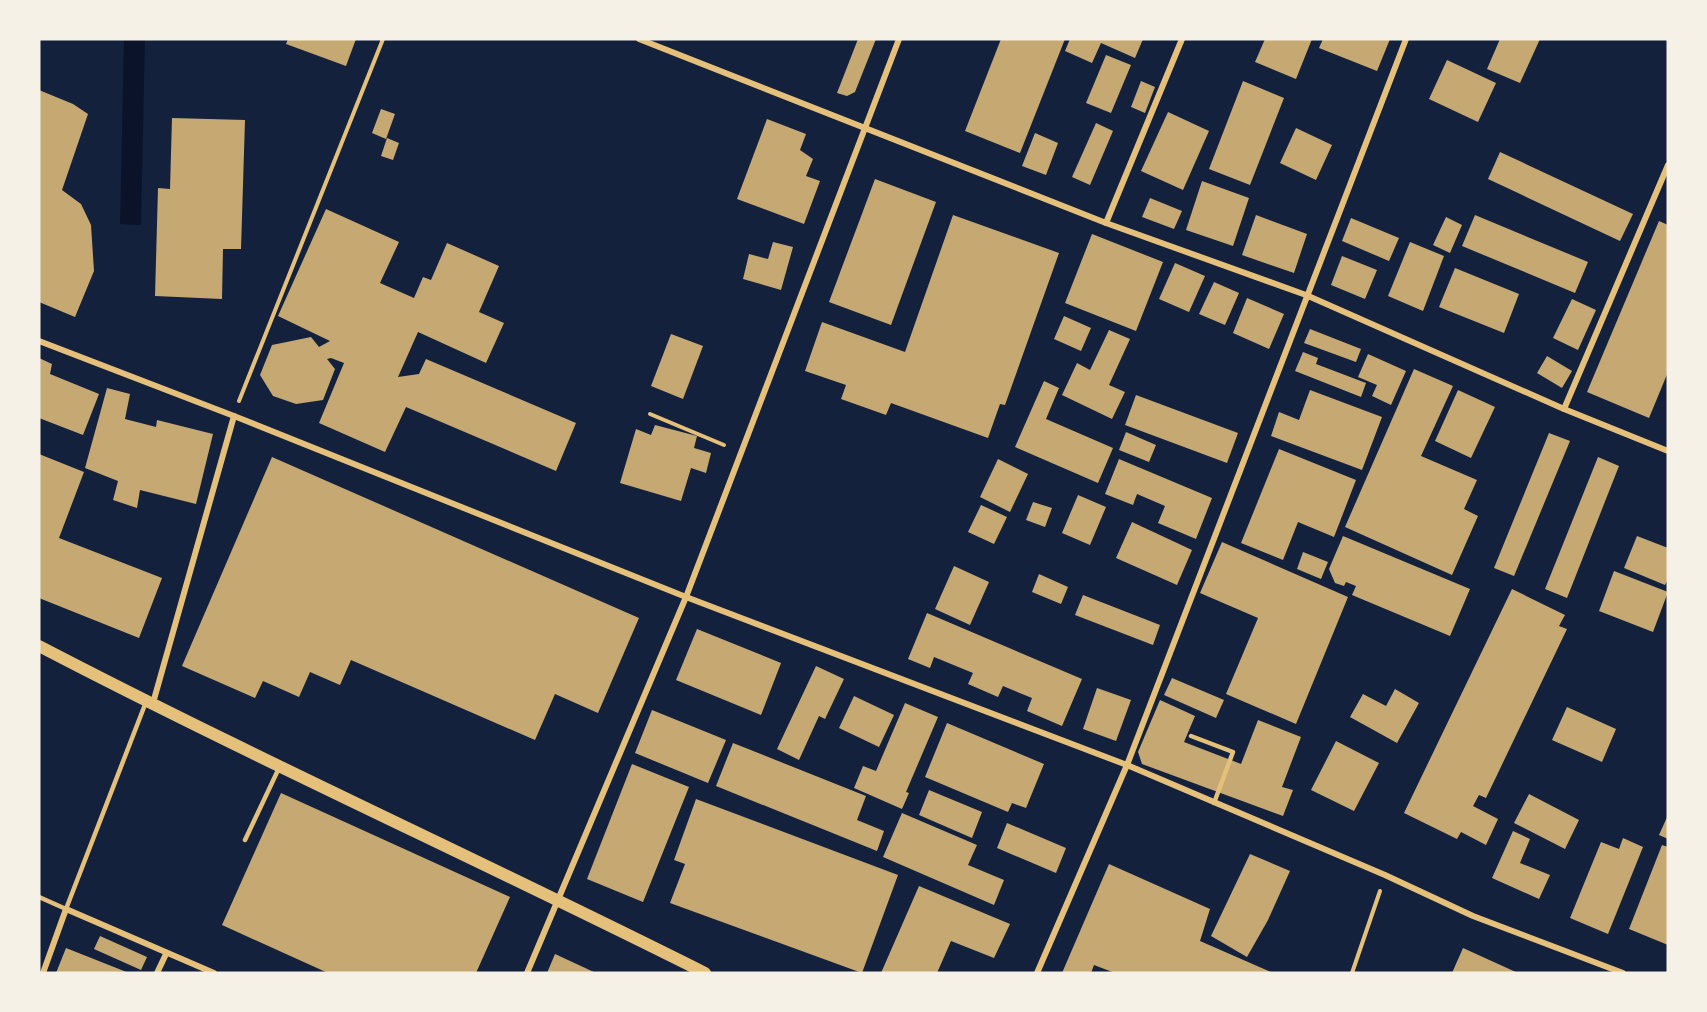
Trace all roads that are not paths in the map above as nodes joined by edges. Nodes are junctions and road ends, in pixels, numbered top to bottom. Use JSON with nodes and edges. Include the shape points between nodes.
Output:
{"nodes":[{"id":1,"x":639,"y":39,"type":"edge"},
{"id":2,"x":899,"y":39,"type":"edge"},
{"id":3,"x":1182,"y":39,"type":"edge"},
{"id":4,"x":1407,"y":39,"type":"edge"},
{"id":5,"x":865,"y":130,"type":"junction"},
{"id":6,"x":1668,"y":165,"type":"edge"},
{"id":7,"x":1106,"y":223,"type":"junction"},
{"id":8,"x":1306,"y":295,"type":"junction"},
{"id":9,"x":39,"y":341,"type":"edge"},
{"id":10,"x":1564,"y":409,"type":"junction"},
{"id":11,"x":234,"y":416,"type":"junction"},
{"id":12,"x":1668,"y":451,"type":"edge"},
{"id":13,"x":686,"y":597,"type":"junction"},
{"id":14,"x":39,"y":646,"type":"edge"},
{"id":15,"x":149,"y":702,"type":"junction"},
{"id":16,"x":1191,"y":736,"type":"dead end"},
{"id":17,"x":1127,"y":765,"type":"junction"},
{"id":18,"x":280,"y":766,"type":"junction"},
{"id":19,"x":1214,"y":802,"type":"junction"},
{"id":20,"x":245,"y":840,"type":"dead end"},
{"id":21,"x":39,"y":897,"type":"edge"},
{"id":22,"x":558,"y":899,"type":"junction"},
{"id":23,"x":66,"y":909,"type":"junction"},
{"id":24,"x":166,"y":954,"type":"junction"},
{"id":25,"x":43,"y":973,"type":"edge"},
{"id":26,"x":157,"y":973,"type":"edge"},
{"id":27,"x":214,"y":973,"type":"edge"},
{"id":28,"x":527,"y":973,"type":"edge"},
{"id":29,"x":705,"y":973,"type":"edge"},
{"id":30,"x":1036,"y":973,"type":"edge"},
{"id":31,"x":1623,"y":973,"type":"edge"}],
"edges":[{"from":1,"to":5,"type":"street"},
{"from":2,"to":5,"type":"street"},
{"from":3,"to":7,"type":"street"},
{"from":4,"to":8,"type":"street"},
{"from":5,"to":7,"type":"street"},
{"from":5,"to":13,"type":"street"},
{"from":6,"to":10,"type":"street"},
{"from":7,"to":8,"type":"street"},
{"from":8,"to":10,"type":"street"},
{"from":8,"to":17,"type":"street"},
{"from":9,"to":11,"type":"street"},
{"from":10,"to":12,"type":"street"},
{"from":11,"to":13,"type":"street"},
{"from":11,"to":15,"type":"street"},
{"from":13,"to":17,"type":"street"},
{"from":13,"to":22,"type":"street"},
{"from":14,"to":15,"type":"main road"},
{"from":15,"to":18,"type":"main road"},
{"from":15,"to":23,"type":"lane"},
{"from":16,"to":19,"type":"lane","via":[[1233,752]]},
{"from":17,"to":19,"type":"street"},
{"from":17,"to":30,"type":"street"},
{"from":18,"to":20,"type":"lane"},
{"from":18,"to":22,"type":"main road"},
{"from":19,"to":31,"type":"street","via":[[1473,916]]},
{"from":21,"to":23,"type":"lane"},
{"from":22,"to":28,"type":"street"},
{"from":22,"to":29,"type":"main road"},
{"from":23,"to":24,"type":"street"},
{"from":23,"to":25,"type":"street"},
{"from":24,"to":26,"type":"street"},
{"from":24,"to":27,"type":"street"}]}
